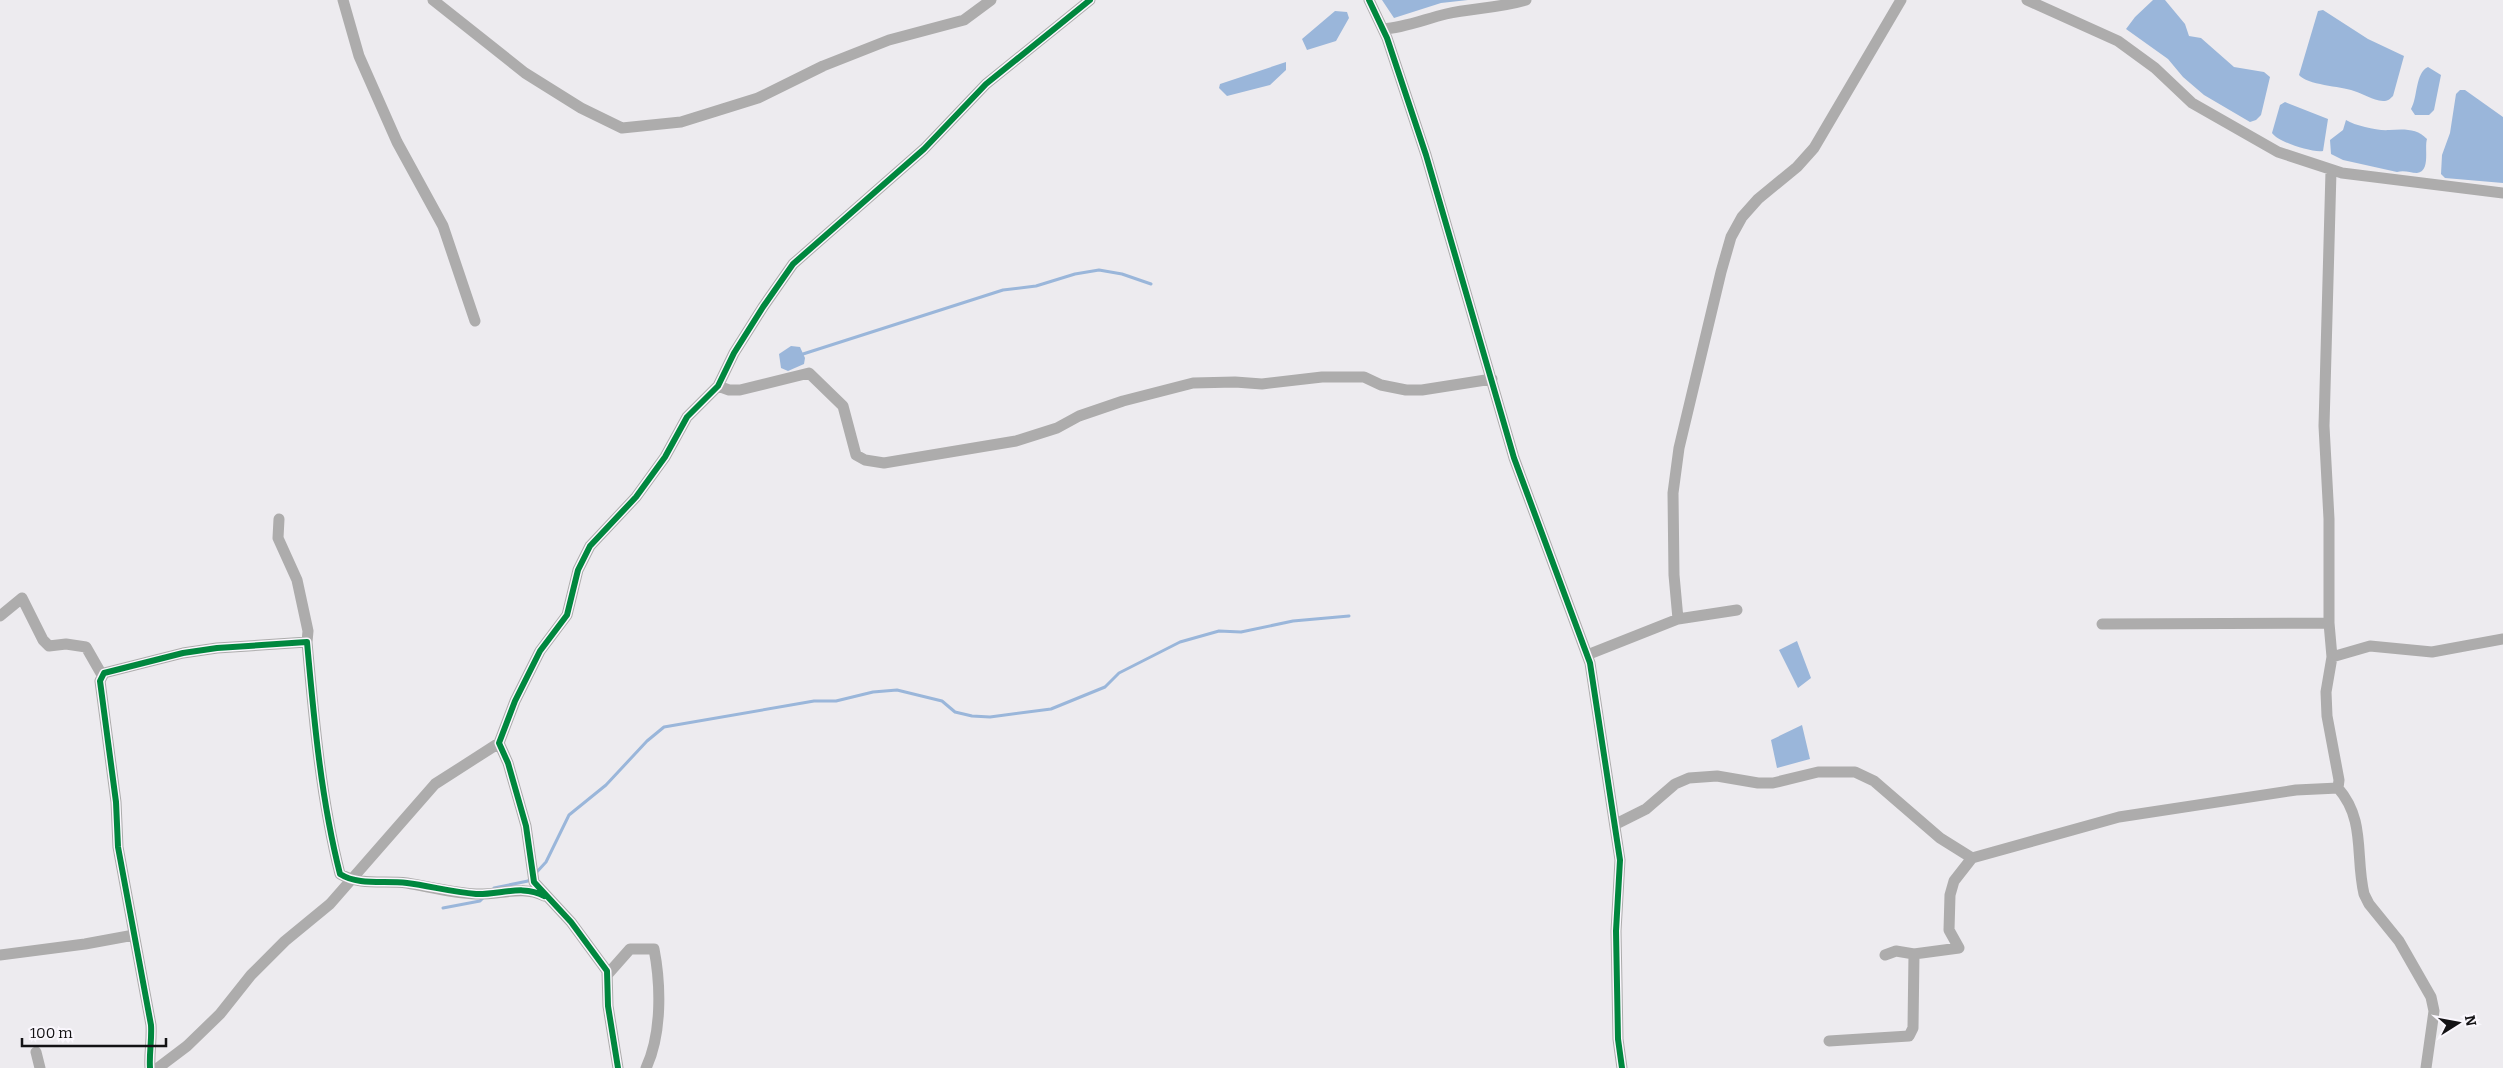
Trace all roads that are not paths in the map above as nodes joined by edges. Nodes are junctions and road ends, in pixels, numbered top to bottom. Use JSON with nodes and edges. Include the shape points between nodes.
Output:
{"nodes":[{"id":1,"x":343,"y":0,"type":"edge"},
{"id":2,"x":433,"y":0,"type":"edge"},
{"id":3,"x":991,"y":0,"type":"edge"},
{"id":4,"x":1090,"y":0,"type":"edge"},
{"id":5,"x":1369,"y":0,"type":"edge"},
{"id":6,"x":1526,"y":0,"type":"edge"},
{"id":7,"x":1901,"y":0,"type":"edge"},
{"id":8,"x":2027,"y":0,"type":"edge"},
{"id":9,"x":1383,"y":30,"type":"junction"},
{"id":10,"x":2331,"y":171,"type":"junction"},
{"id":11,"x":2503,"y":193,"type":"edge"},
{"id":12,"x":475,"y":321,"type":"dead end"},
{"id":13,"x":1492,"y":379,"type":"junction"},
{"id":14,"x":718,"y":386,"type":"junction"},
{"id":15,"x":279,"y":519,"type":"dead end"},
{"id":16,"x":1737,"y":610,"type":"dead end"},
{"id":17,"x":0,"y":616,"type":"edge"},
{"id":18,"x":1678,"y":619,"type":"junction"},
{"id":19,"x":2329,"y":623,"type":"junction"},
{"id":20,"x":2102,"y":624,"type":"dead end"},
{"id":21,"x":2503,"y":639,"type":"edge"},
{"id":22,"x":307,"y":642,"type":"junction"},
{"id":23,"x":1587,"y":655,"type":"junction"},
{"id":24,"x":2332,"y":657,"type":"junction"},
{"id":25,"x":102,"y":674,"type":"junction"},
{"id":26,"x":499,"y":743,"type":"junction"},
{"id":27,"x":2338,"y":788,"type":"junction"},
{"id":28,"x":1616,"y":824,"type":"junction"},
{"id":29,"x":1972,"y":858,"type":"junction"},
{"id":30,"x":351,"y":881,"type":"junction"},
{"id":31,"x":546,"y":897,"type":"junction"},
{"id":32,"x":134,"y":935,"type":"junction"},
{"id":33,"x":1914,"y":954,"type":"junction"},
{"id":34,"x":0,"y":955,"type":"edge"},
{"id":35,"x":1885,"y":955,"type":"dead end"},
{"id":36,"x":607,"y":975,"type":"junction"},
{"id":37,"x":1829,"y":1041,"type":"dead end"},
{"id":38,"x":36,"y":1052,"type":"dead end"},
{"id":39,"x":40,"y":1068,"type":"edge"},
{"id":40,"x":150,"y":1068,"type":"edge"},
{"id":41,"x":158,"y":1068,"type":"edge"},
{"id":42,"x":618,"y":1068,"type":"edge"},
{"id":43,"x":646,"y":1068,"type":"edge"},
{"id":44,"x":1622,"y":1068,"type":"edge"},
{"id":45,"x":2426,"y":1068,"type":"edge"}],
"edges":[{"from":1,"to":12,"type":"street","via":[[359,56],[396,142],[443,226]]},
{"from":2,"to":3,"type":"street","via":[[525,73],[581,108],[622,128],[681,122],[758,98],[823,66],[889,40],[964,20]]},
{"from":4,"to":14,"type":"street","via":[[986,84],[924,149],[793,264],[762,307]]},
{"from":5,"to":9,"type":"street"},
{"from":6,"to":9,"type":"street","via":[[1508,6],[1449,13]]},
{"from":7,"to":18,"type":"street","via":[[1814,148],[1797,167],[1758,199],[1742,217],[1731,237],[1679,448],[1673,493]]},
{"from":8,"to":10,"type":"street","via":[[2124,46],[2209,115],[2278,152]]},
{"from":9,"to":13,"type":"street","via":[[1426,155]]},
{"from":10,"to":11,"type":"street"},
{"from":10,"to":19,"type":"street","via":[[2324,426],[2329,519]]},
{"from":13,"to":14,"type":"street","via":[[1406,390],[1381,385],[1364,377],[1322,377],[1262,384],[1193,383],[1123,402],[1079,416],[1056,428],[992,446],[892,462],[872,462],[856,455],[843,406],[809,373],[740,390]]},
{"from":13,"to":23,"type":"street","via":[[1514,458]]},
{"from":14,"to":26,"type":"street","via":[[688,417],[665,457],[636,497],[590,546],[578,570],[567,615],[540,651]]},
{"from":15,"to":22,"type":"street","via":[[278,538],[297,580],[308,631]]},
{"from":16,"to":18,"type":"street"},
{"from":17,"to":25,"type":"street","via":[[22,598],[49,646],[86,647]]},
{"from":18,"to":23,"type":"street"},
{"from":19,"to":20,"type":"street"},
{"from":19,"to":24,"type":"street"},
{"from":21,"to":24,"type":"street","via":[[2432,652],[2370,646]]},
{"from":22,"to":25,"type":"street","via":[[183,653]]},
{"from":22,"to":30,"type":"street","via":[[332,842],[340,874]]},
{"from":23,"to":28,"type":"street"},
{"from":24,"to":27,"type":"street","via":[[2326,692],[2327,716]]},
{"from":25,"to":32,"type":"street","via":[[100,681],[118,819],[118,847]]},
{"from":26,"to":30,"type":"street","via":[[435,784]]},
{"from":26,"to":31,"type":"street","via":[[526,826],[533,876]]},
{"from":27,"to":29,"type":"street","via":[[2305,789],[2119,816]]},
{"from":27,"to":45,"type":"street","via":[[2355,816],[2364,894],[2399,941],[2431,997],[2434,1011]]},
{"from":28,"to":29,"type":"street","via":[[1646,810],[1675,784],[1690,778],[1717,776],[1758,784],[1818,772],[1855,772],[1874,781],[1940,838]]},
{"from":28,"to":44,"type":"street","via":[[1620,860],[1616,931],[1618,1039]]},
{"from":29,"to":33,"type":"street","via":[[1954,881],[1950,895],[1949,930],[1959,948]]},
{"from":30,"to":31,"type":"street","via":[[487,893],[535,891]]},
{"from":30,"to":41,"type":"street","via":[[330,904],[285,941],[187,1046]]},
{"from":31,"to":36,"type":"street","via":[[571,922]]},
{"from":32,"to":34,"type":"street"},
{"from":32,"to":40,"type":"street","via":[[151,1026]]},
{"from":33,"to":35,"type":"street","via":[[1896,951]]},
{"from":33,"to":37,"type":"street","via":[[1913,1028],[1909,1036]]},
{"from":36,"to":42,"type":"street","via":[[608,1006]]},
{"from":36,"to":43,"type":"street","via":[[630,949],[654,949],[658,970],[657,1019],[653,1054]]},
{"from":38,"to":39,"type":"street"}]}
